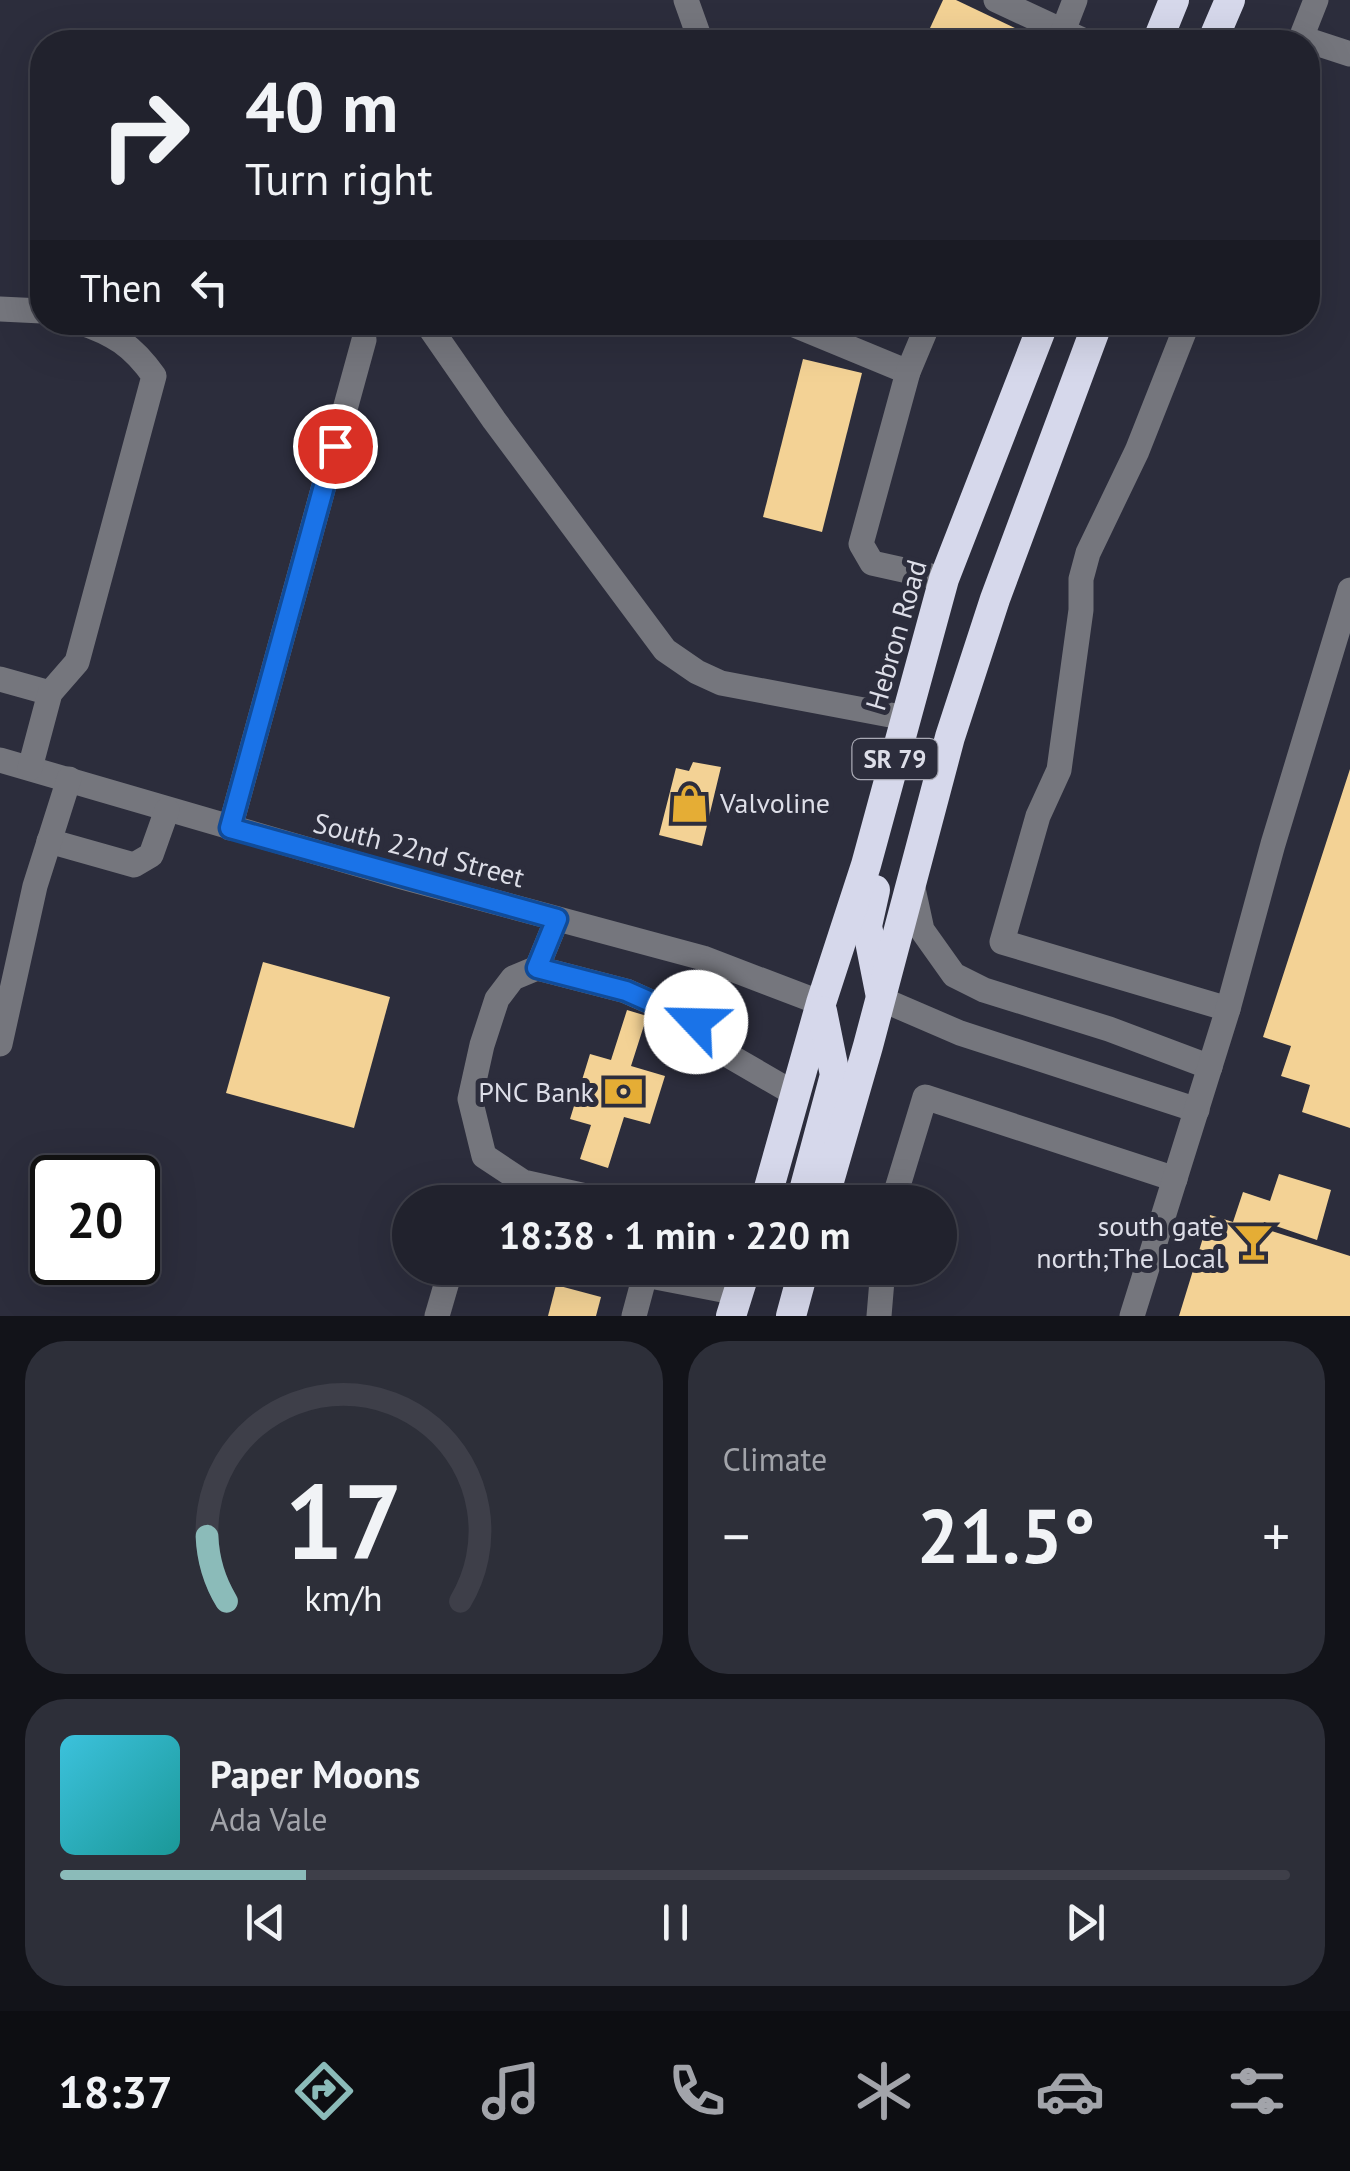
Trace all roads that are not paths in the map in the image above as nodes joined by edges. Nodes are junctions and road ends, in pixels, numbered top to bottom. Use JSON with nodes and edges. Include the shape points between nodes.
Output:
{"nodes":[{"id":1,"x":686,"y":0,"type":"edge"},
{"id":2,"x":996,"y":0,"type":"edge"},
{"id":3,"x":1075,"y":0,"type":"edge"},
{"id":4,"x":1174,"y":0,"type":"edge"},
{"id":5,"x":1230,"y":0,"type":"edge"},
{"id":6,"x":1316,"y":0,"type":"edge"},
{"id":7,"x":697,"y":30,"type":"edge"},
{"id":8,"x":1061,"y":30,"type":"edge"},
{"id":9,"x":1063,"y":30,"type":"edge"},
{"id":10,"x":1161,"y":30,"type":"edge"},
{"id":11,"x":1217,"y":30,"type":"edge"},
{"id":12,"x":1304,"y":30,"type":"edge"},
{"id":13,"x":1320,"y":46,"type":"edge"},
{"id":14,"x":1350,"y":54,"type":"edge"},
{"id":15,"x":0,"y":309,"type":"edge"},
{"id":16,"x":30,"y":310,"type":"edge"},
{"id":17,"x":112,"y":335,"type":"edge"},
{"id":18,"x":435,"y":335,"type":"edge"},
{"id":19,"x":818,"y":335,"type":"edge"},
{"id":20,"x":924,"y":335,"type":"edge"},
{"id":21,"x":1039,"y":335,"type":"edge"},
{"id":22,"x":1093,"y":335,"type":"edge"},
{"id":23,"x":1183,"y":335,"type":"edge"},
{"id":24,"x":364,"y":340,"type":"dead end"},
{"id":25,"x":908,"y":372,"type":"junction"},
{"id":26,"x":944,"y":580,"type":"junction"},
{"id":27,"x":1350,"y":590,"type":"edge"},
{"id":28,"x":930,"y":632,"type":"junction"},
{"id":29,"x":0,"y":678,"type":"edge"},
{"id":30,"x":50,"y":692,"type":"junction"},
{"id":31,"x":906,"y":718,"type":"junction"},
{"id":32,"x":0,"y":760,"type":"edge"},
{"id":33,"x":30,"y":768,"type":"junction"},
{"id":34,"x":69,"y":779,"type":"junction"},
{"id":35,"x":167,"y":810,"type":"junction"},
{"id":36,"x":230,"y":828,"type":"junction"},
{"id":37,"x":49,"y":842,"type":"junction"},
{"id":38,"x":912,"y":883,"type":"junction"},
{"id":39,"x":557,"y":919,"type":"junction"},
{"id":40,"x":537,"y":968,"type":"junction"},
{"id":41,"x":881,"y":999,"type":"junction"},
{"id":42,"x":820,"y":1004,"type":"junction"},
{"id":43,"x":1228,"y":1009,"type":"junction"},
{"id":44,"x":0,"y":1044,"type":"edge"},
{"id":45,"x":1210,"y":1068,"type":"junction"},
{"id":46,"x":795,"y":1094,"type":"junction"},
{"id":47,"x":1197,"y":1110,"type":"junction"},
{"id":48,"x":1175,"y":1180,"type":"junction"},
{"id":49,"x":536,"y":1185,"type":"edge"},
{"id":50,"x":770,"y":1185,"type":"edge"},
{"id":51,"x":806,"y":1185,"type":"edge"},
{"id":52,"x":828,"y":1185,"type":"edge"},
{"id":53,"x":898,"y":1185,"type":"edge"},
{"id":54,"x":446,"y":1285,"type":"edge"},
{"id":55,"x":634,"y":1285,"type":"edge"},
{"id":56,"x":703,"y":1285,"type":"edge"},
{"id":57,"x":882,"y":1285,"type":"edge"},
{"id":58,"x":738,"y":1292,"type":"edge"},
{"id":59,"x":437,"y":1316,"type":"edge"},
{"id":60,"x":634,"y":1316,"type":"edge"},
{"id":61,"x":879,"y":1316,"type":"edge"},
{"id":62,"x":1132,"y":1316,"type":"edge"}],
"edges":[{"from":1,"to":7,"type":"street"},
{"from":2,"to":8,"type":"street"},
{"from":3,"to":9,"type":"street"},
{"from":4,"to":10,"type":"highway"},
{"from":5,"to":11,"type":"highway"},
{"from":6,"to":12,"type":"street"},
{"from":13,"to":14,"type":"street"},
{"from":15,"to":16,"type":"street"},
{"from":17,"to":30,"type":"street","via":[[154,376],[77,662]]},
{"from":18,"to":31,"type":"street","via":[[665,650],[721,683]]},
{"from":19,"to":25,"type":"street"},
{"from":20,"to":25,"type":"street"},
{"from":21,"to":26,"type":"highway","name":"Hebron Road","number":"SR 79"},
{"from":22,"to":38,"type":"highway","number":"SR 79","via":[[995,598]]},
{"from":23,"to":43,"type":"street","via":[[1088,553],[1059,770],[1038,816],[1002,942]]},
{"from":24,"to":36,"type":"street"},
{"from":25,"to":26,"type":"street","via":[[861,544],[872,563]]},
{"from":26,"to":28,"type":"highway","name":"Hebron Road","number":"SR 79"},
{"from":27,"to":43,"type":"street"},
{"from":28,"to":31,"type":"highway","name":"Hebron Road","number":"SR 79"},
{"from":28,"to":41,"type":"highway","via":[[939,674],[866,926]]},
{"from":29,"to":30,"type":"street"},
{"from":30,"to":33,"type":"street"},
{"from":31,"to":42,"type":"highway","name":"Hebron Road","number":"SR 79"},
{"from":32,"to":33,"type":"street","name":"South 22nd Street"},
{"from":33,"to":34,"type":"street","name":"South 22nd Street"},
{"from":34,"to":35,"type":"street","name":"South 22nd Street"},
{"from":34,"to":37,"type":"street"},
{"from":35,"to":36,"type":"street","name":"South 22nd Street"},
{"from":35,"to":37,"type":"street","via":[[151,854],[134,865]]},
{"from":36,"to":39,"type":"street","name":"South 22nd Street"},
{"from":37,"to":44,"type":"street"},
{"from":38,"to":41,"type":"highway","number":"SR 79"},
{"from":38,"to":45,"type":"street","via":[[922,930],[954,975]]},
{"from":39,"to":40,"type":"street"},
{"from":39,"to":42,"type":"street","name":"South 22nd Street","via":[[703,958]]},
{"from":40,"to":46,"type":"street","via":[[626,991],[696,1022],[726,1054]]},
{"from":40,"to":49,"type":"street","via":[[513,978],[497,1000],[470,1099],[484,1156]]},
{"from":41,"to":47,"type":"street","via":[[960,1034]]},
{"from":41,"to":52,"type":"highway","number":"SR 79"},
{"from":42,"to":46,"type":"highway","name":"Hebron Road","number":"SR 79"},
{"from":42,"to":51,"type":"highway","via":[[835,1075]]},
{"from":43,"to":45,"type":"street"},
{"from":45,"to":47,"type":"street"},
{"from":46,"to":50,"type":"highway","name":"Hebron Road","number":"SR 79"},
{"from":47,"to":48,"type":"street"},
{"from":48,"to":53,"type":"street","via":[[925,1097]]},
{"from":48,"to":62,"type":"street"},
{"from":54,"to":59,"type":"street"},
{"from":55,"to":60,"type":"street"},
{"from":56,"to":58,"type":"street"},
{"from":57,"to":61,"type":"street"}]}
